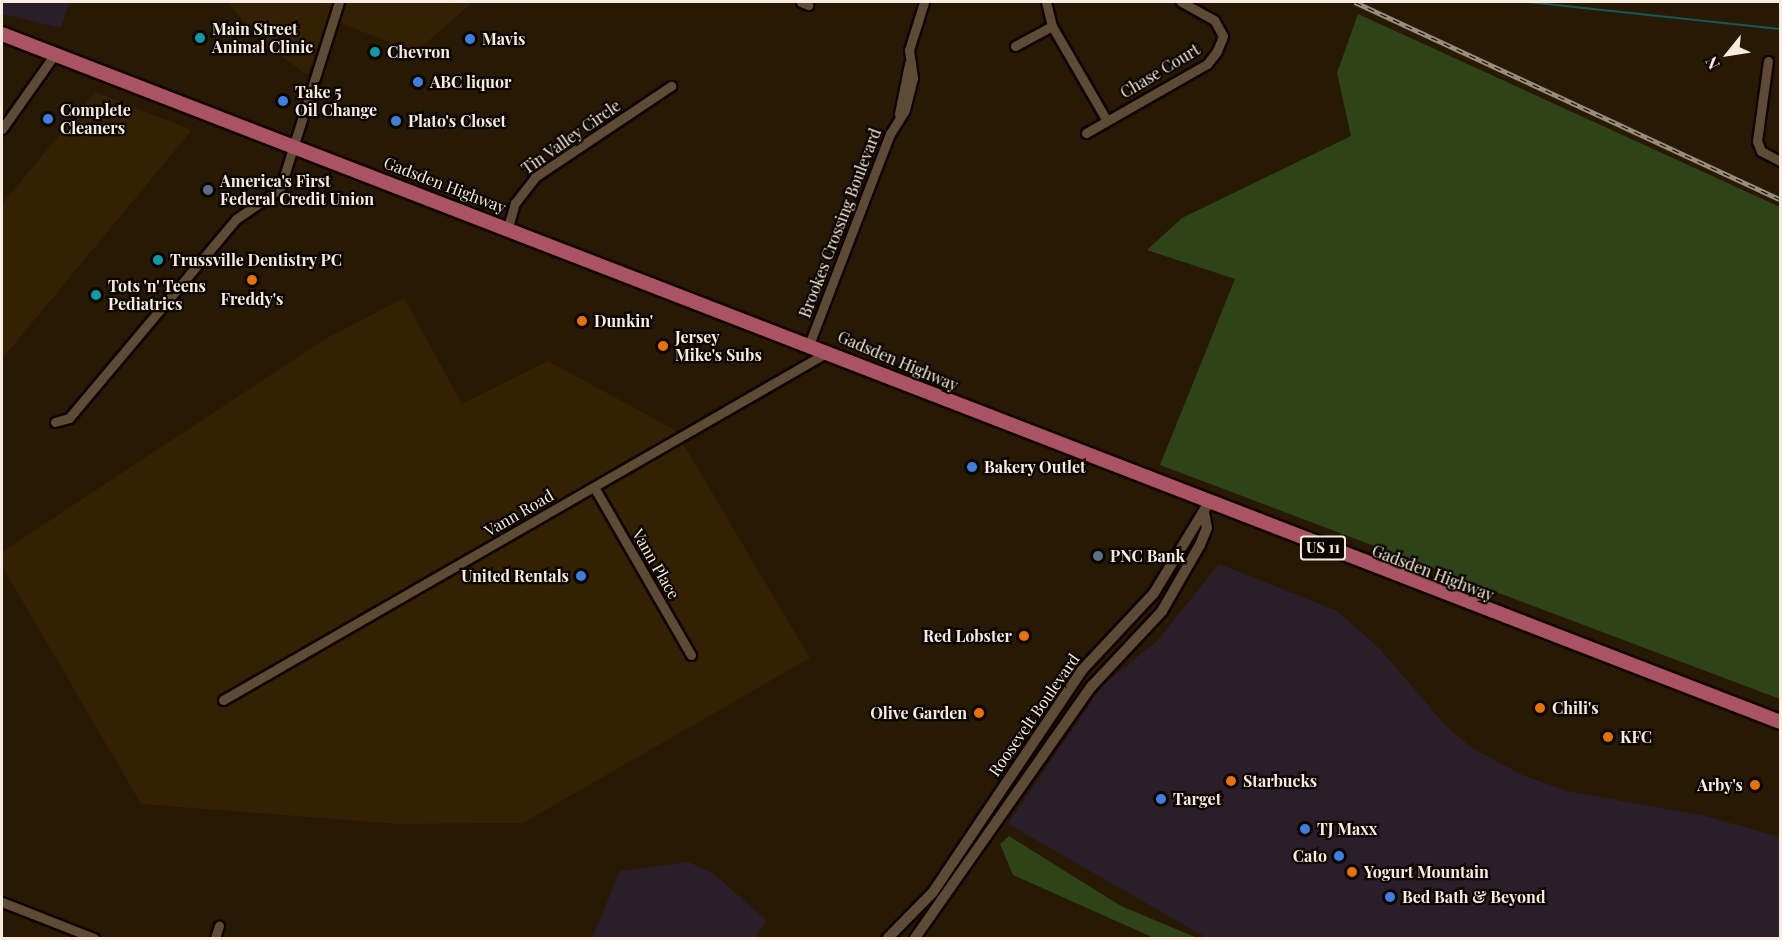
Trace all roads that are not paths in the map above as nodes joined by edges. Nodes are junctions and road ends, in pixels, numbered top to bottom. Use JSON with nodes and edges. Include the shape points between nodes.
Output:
{"nodes":[{"id":1,"x":339,"y":2,"type":"edge"},
{"id":2,"x":924,"y":2,"type":"edge"},
{"id":3,"x":1046,"y":2,"type":"edge"},
{"id":4,"x":1181,"y":2,"type":"edge"},
{"id":5,"x":1052,"y":26,"type":"junction"},
{"id":6,"x":2,"y":34,"type":"edge"},
{"id":7,"x":1015,"y":46,"type":"dead end"},
{"id":8,"x":55,"y":54,"type":"junction"},
{"id":9,"x":1768,"y":61,"type":"dead end"},
{"id":10,"x":671,"y":86,"type":"dead end"},
{"id":11,"x":1106,"y":119,"type":"junction"},
{"id":12,"x":2,"y":129,"type":"edge"},
{"id":13,"x":1086,"y":133,"type":"dead end"},
{"id":14,"x":297,"y":147,"type":"junction"},
{"id":15,"x":1780,"y":160,"type":"edge"},
{"id":16,"x":508,"y":227,"type":"junction"},
{"id":17,"x":810,"y":342,"type":"junction"},
{"id":18,"x":831,"y":351,"type":"junction"},
{"id":19,"x":55,"y":422,"type":"dead end"},
{"id":20,"x":594,"y":487,"type":"junction"},
{"id":21,"x":1206,"y":508,"type":"junction"},
{"id":22,"x":691,"y":655,"type":"dead end"},
{"id":23,"x":223,"y":700,"type":"dead end"},
{"id":24,"x":1780,"y":722,"type":"edge"},
{"id":25,"x":2,"y":902,"type":"edge"},
{"id":26,"x":219,"y":926,"type":"dead end"},
{"id":27,"x":94,"y":939,"type":"edge"},
{"id":28,"x":215,"y":939,"type":"edge"},
{"id":29,"x":888,"y":939,"type":"edge"},
{"id":30,"x":915,"y":939,"type":"edge"}],
"edges":[{"from":1,"to":14,"type":"street"},
{"from":2,"to":17,"type":"street","name":"Brookes Crossing Boulevard","via":[[899,114]]},
{"from":3,"to":5,"type":"street"},
{"from":4,"to":11,"type":"street","name":"Chase Court","via":[[1214,20],[1223,36],[1217,51],[1208,64]]},
{"from":5,"to":7,"type":"street"},
{"from":5,"to":11,"type":"street"},
{"from":6,"to":8,"type":"main road","name":"Gadsden Highway","number":"US 11"},
{"from":8,"to":12,"type":"street"},
{"from":8,"to":14,"type":"main road","name":"Gadsden Highway","number":"US 11"},
{"from":9,"to":15,"type":"street","via":[[1757,141],[1761,151]]},
{"from":10,"to":16,"type":"street","name":"Tin Valley Circle","via":[[535,177],[515,203]]},
{"from":11,"to":13,"type":"street","name":"Chase Court"},
{"from":14,"to":16,"type":"main road","name":"Gadsden Highway","number":"US 11"},
{"from":14,"to":19,"type":"street","via":[[279,189],[236,219],[69,418]]},
{"from":16,"to":17,"type":"main road","name":"Gadsden Highway","number":"US 11"},
{"from":17,"to":18,"type":"main road","name":"Gadsden Highway","number":"US 11"},
{"from":18,"to":20,"type":"street","name":"Vann Road"},
{"from":18,"to":21,"type":"main road","name":"Gadsden Highway","number":"US 11"},
{"from":20,"to":22,"type":"street","name":"Vann Place"},
{"from":20,"to":23,"type":"street","name":"Vann Road"},
{"from":21,"to":24,"type":"main road","name":"Gadsden Highway","number":"US 11"},
{"from":21,"to":29,"type":"street","name":"Roosevelt Boulevard","via":[[1193,521],[1154,593],[1068,688],[933,892]]},
{"from":21,"to":30,"type":"street","name":"Roosevelt Boulevard","via":[[1203,537],[1162,611],[1091,687]]},
{"from":25,"to":27,"type":"street"},
{"from":26,"to":28,"type":"street"}]}
